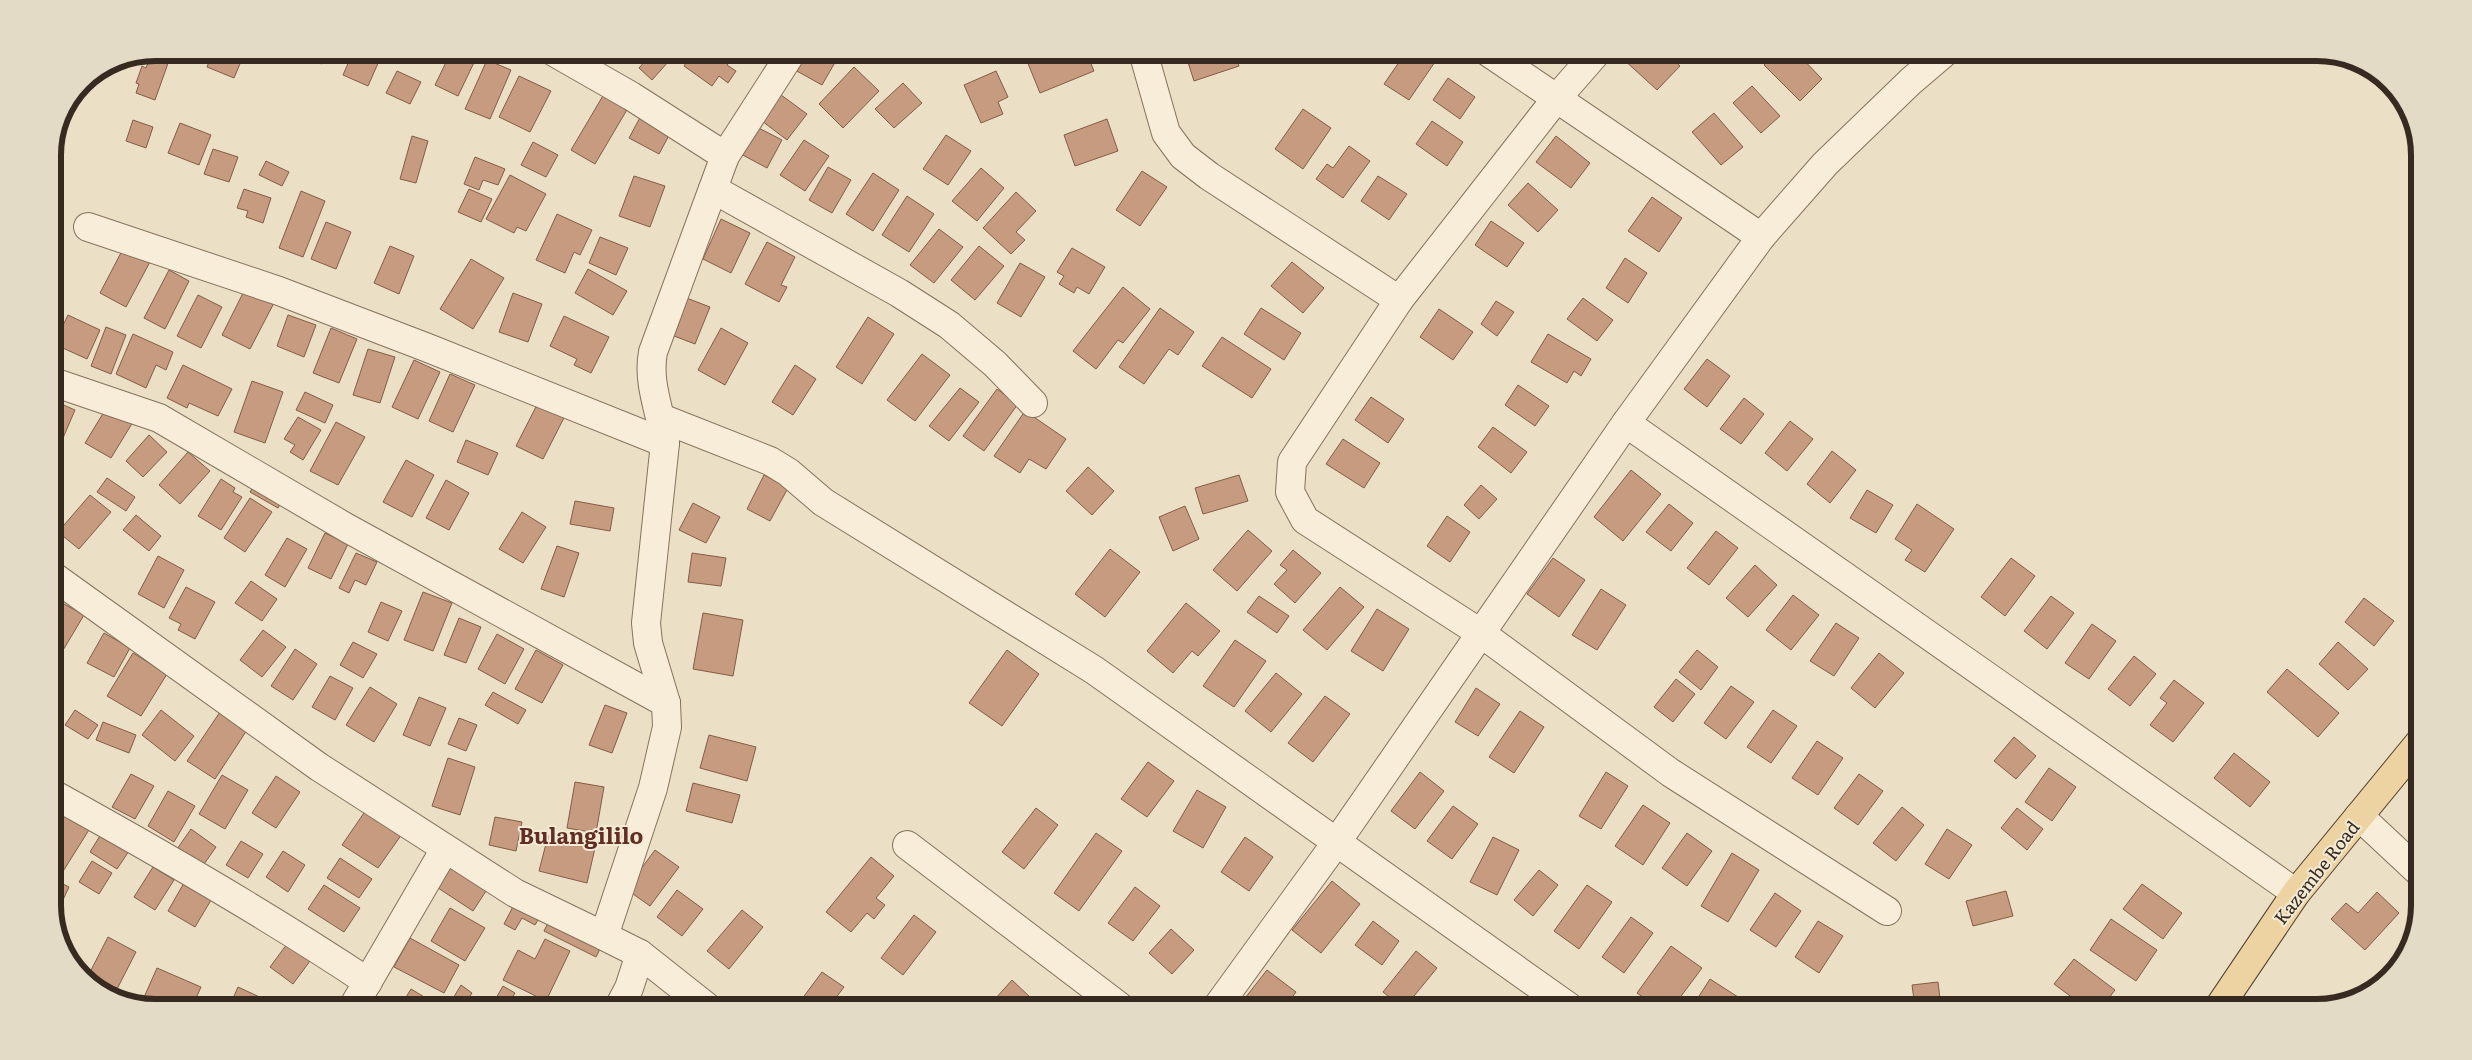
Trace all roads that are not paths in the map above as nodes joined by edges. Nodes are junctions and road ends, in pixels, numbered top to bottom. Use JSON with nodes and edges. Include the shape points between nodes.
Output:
{"nodes":[{"id":1,"x":570,"y":61,"type":"edge"},
{"id":2,"x":786,"y":61,"type":"edge"},
{"id":3,"x":1146,"y":61,"type":"edge"},
{"id":4,"x":1501,"y":61,"type":"edge"},
{"id":5,"x":1589,"y":61,"type":"edge"},
{"id":6,"x":1935,"y":61,"type":"edge"},
{"id":7,"x":1556,"y":99,"type":"junction"},
{"id":8,"x":725,"y":156,"type":"junction"},
{"id":9,"x":713,"y":189,"type":"junction"},
{"id":10,"x":88,"y":227,"type":"dead end"},
{"id":11,"x":1761,"y":237,"type":"junction"},
{"id":12,"x":1399,"y":300,"type":"junction"},
{"id":13,"x":61,"y":385,"type":"edge"},
{"id":14,"x":1033,"y":403,"type":"dead end"},
{"id":15,"x":1626,"y":423,"type":"junction"},
{"id":16,"x":663,"y":431,"type":"junction"},
{"id":17,"x":61,"y":582,"type":"edge"},
{"id":18,"x":1482,"y":634,"type":"junction"},
{"id":19,"x":666,"y":702,"type":"junction"},
{"id":20,"x":2411,"y":753,"type":"edge"},
{"id":21,"x":61,"y":798,"type":"edge"},
{"id":22,"x":2359,"y":816,"type":"junction"},
{"id":23,"x":1336,"y":843,"type":"junction"},
{"id":24,"x":907,"y":845,"type":"dead end"},
{"id":25,"x":445,"y":850,"type":"junction"},
{"id":26,"x":2411,"y":864,"type":"edge"},
{"id":27,"x":2296,"y":893,"type":"junction"},
{"id":28,"x":1887,"y":911,"type":"dead end"},
{"id":29,"x":604,"y":936,"type":"junction"},
{"id":30,"x":640,"y":954,"type":"junction"},
{"id":31,"x":368,"y":982,"type":"junction"},
{"id":32,"x":358,"y":999,"type":"edge"},
{"id":33,"x":624,"y":999,"type":"edge"},
{"id":34,"x":696,"y":999,"type":"edge"},
{"id":35,"x":1108,"y":999,"type":"edge"},
{"id":36,"x":1223,"y":999,"type":"edge"},
{"id":37,"x":1556,"y":999,"type":"edge"},
{"id":38,"x":2225,"y":999,"type":"edge"}],
"edges":[{"from":1,"to":8,"type":"street"},
{"from":2,"to":8,"type":"street"},
{"from":3,"to":12,"type":"street","via":[[1166,133],[1183,156]]},
{"from":4,"to":7,"type":"street"},
{"from":5,"to":7,"type":"street"},
{"from":6,"to":11,"type":"street","via":[[1825,164]]},
{"from":7,"to":11,"type":"street"},
{"from":7,"to":12,"type":"street"},
{"from":8,"to":9,"type":"street"},
{"from":9,"to":14,"type":"street","via":[[899,293],[949,325],[995,364]]},
{"from":9,"to":16,"type":"street","via":[[653,352],[652,388]]},
{"from":10,"to":16,"type":"street","via":[[289,295]]},
{"from":11,"to":15,"type":"street"},
{"from":12,"to":18,"type":"street","via":[[1292,462],[1290,492],[1305,520]]},
{"from":13,"to":19,"type":"street","via":[[159,418],[347,528]]},
{"from":15,"to":18,"type":"street"},
{"from":15,"to":27,"type":"street"},
{"from":16,"to":19,"type":"street","via":[[646,624],[648,643]]},
{"from":16,"to":23,"type":"street","via":[[770,461],[788,472],[823,502],[1094,670]]},
{"from":17,"to":25,"type":"street","via":[[318,767]]},
{"from":18,"to":23,"type":"street"},
{"from":18,"to":28,"type":"street","via":[[1671,773]]},
{"from":19,"to":29,"type":"street","via":[[667,727],[653,788]]},
{"from":20,"to":22,"type":"main road","name":"Kazembe Road"},
{"from":21,"to":31,"type":"street","via":[[255,909]]},
{"from":22,"to":26,"type":"street"},
{"from":22,"to":27,"type":"main road","name":"Kazembe Road"},
{"from":23,"to":36,"type":"street"},
{"from":23,"to":37,"type":"street"},
{"from":24,"to":35,"type":"street"},
{"from":25,"to":29,"type":"street","via":[[514,893]]},
{"from":25,"to":31,"type":"street"},
{"from":27,"to":38,"type":"main road","name":"Kazembe Road"},
{"from":29,"to":30,"type":"street"},
{"from":30,"to":33,"type":"street"},
{"from":30,"to":34,"type":"street"},
{"from":31,"to":32,"type":"street"}]}
